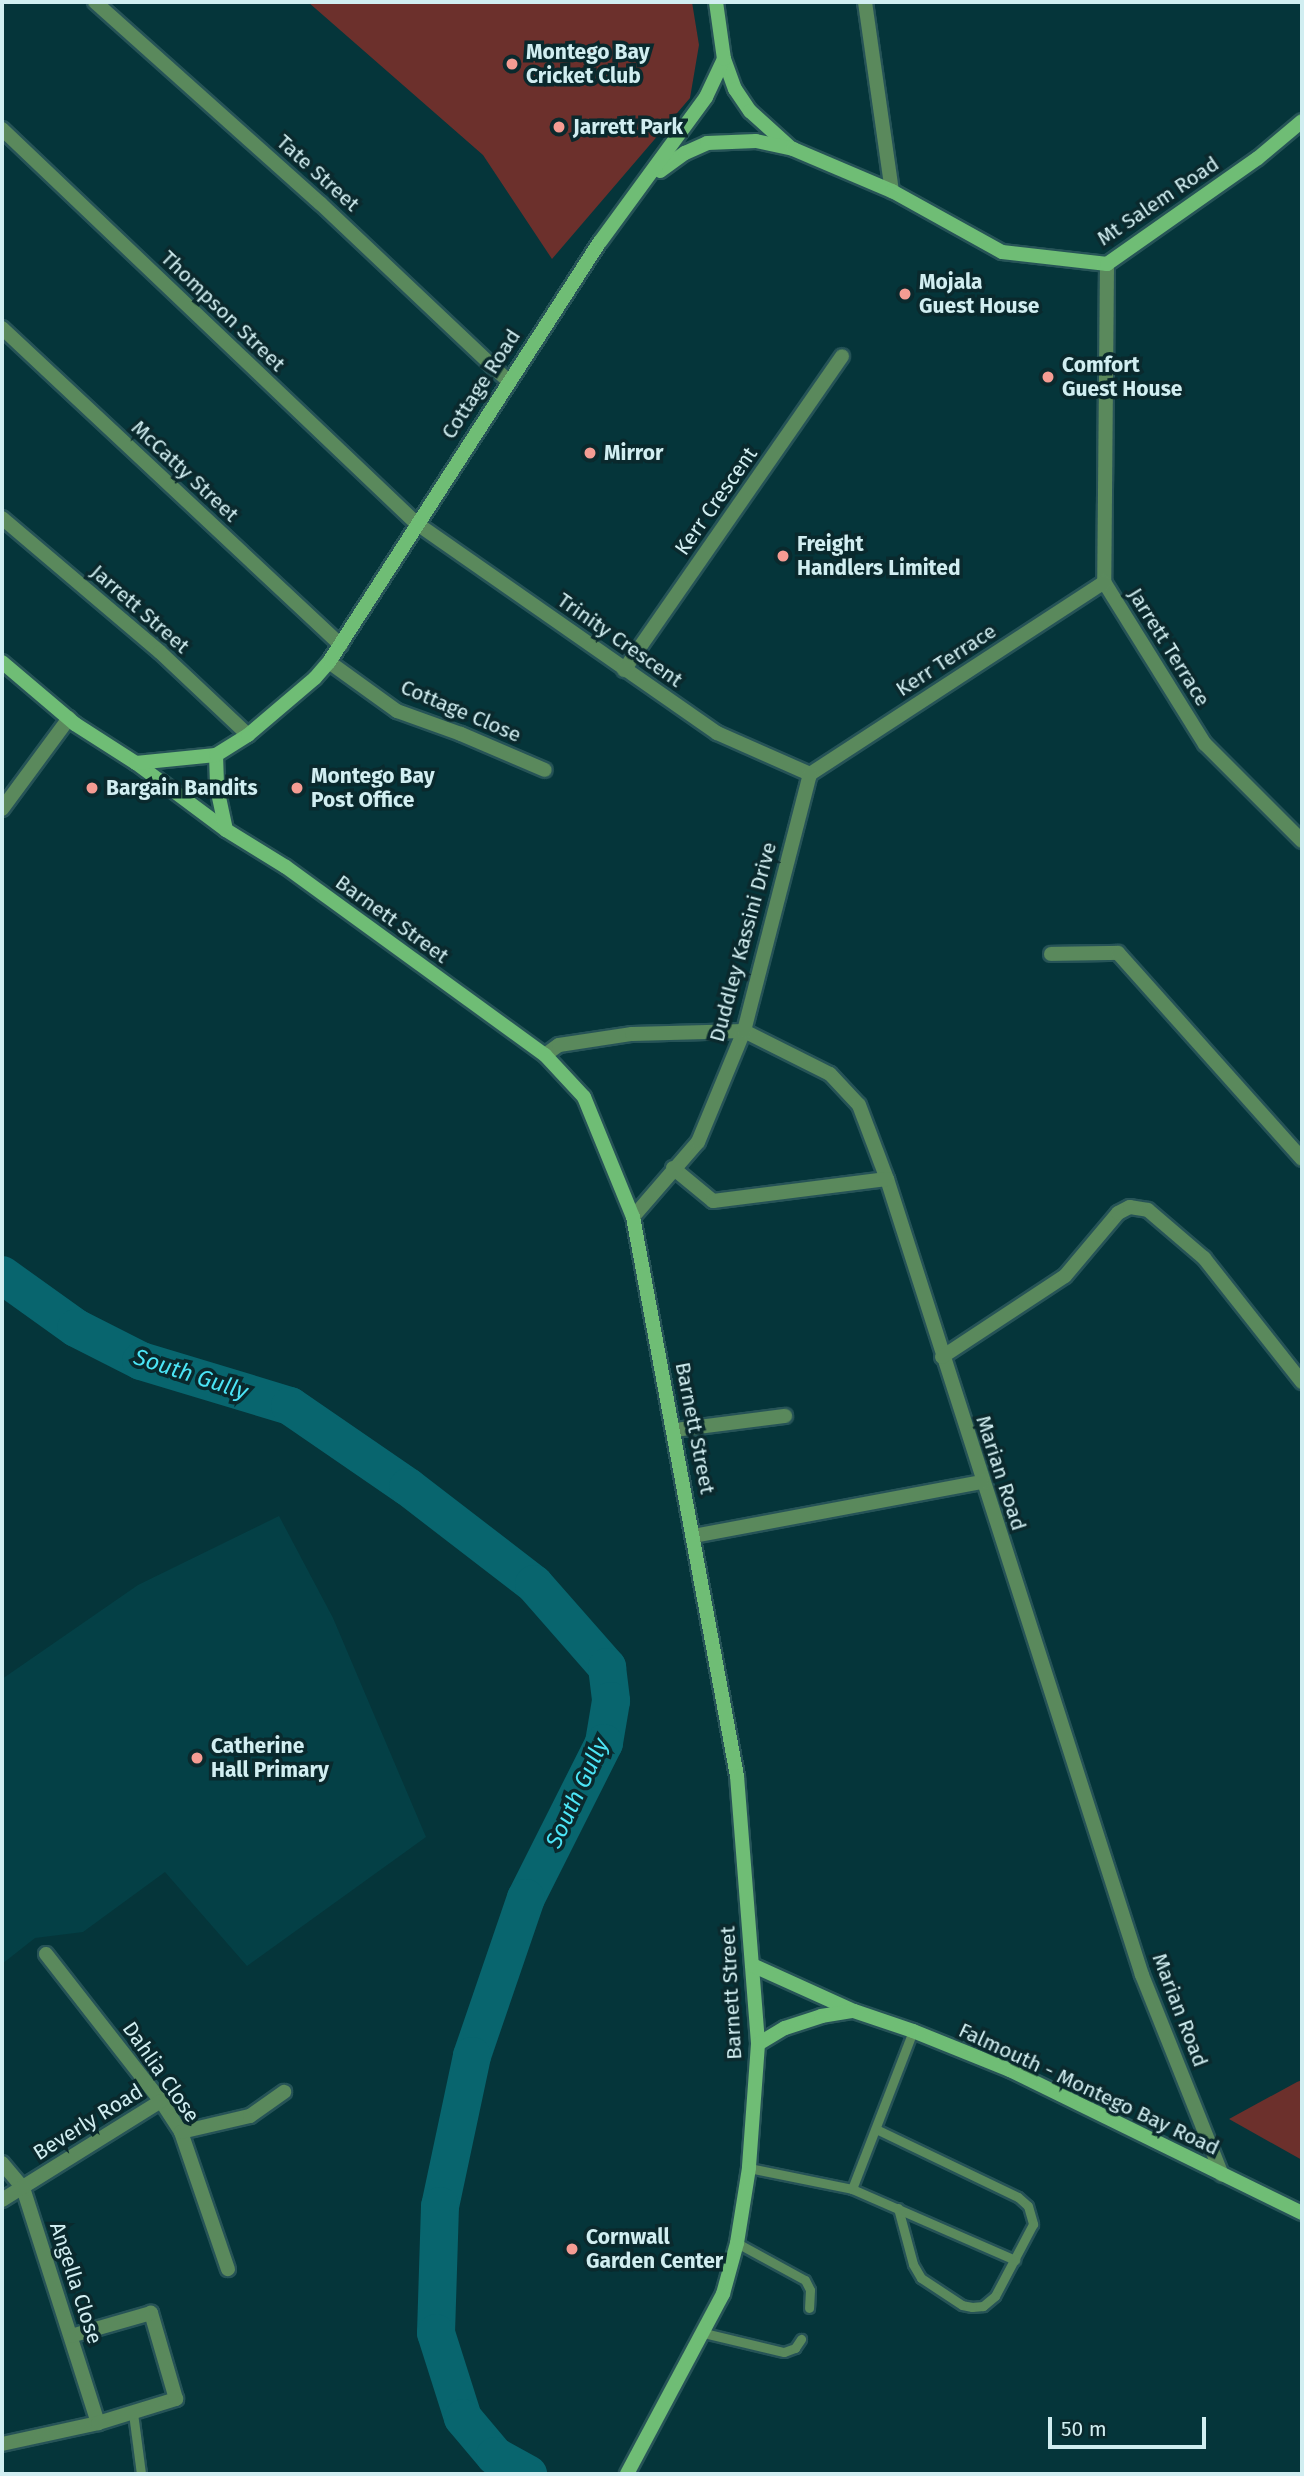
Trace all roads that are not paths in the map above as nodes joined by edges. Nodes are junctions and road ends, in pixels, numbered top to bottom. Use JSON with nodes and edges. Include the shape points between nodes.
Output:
{"nodes":[{"id":1,"x":95,"y":2,"type":"edge"},
{"id":2,"x":716,"y":2,"type":"edge"},
{"id":3,"x":865,"y":2,"type":"edge"},
{"id":4,"x":724,"y":59,"type":"junction"},
{"id":5,"x":1302,"y":121,"type":"edge"},
{"id":6,"x":2,"y":129,"type":"edge"},
{"id":7,"x":793,"y":149,"type":"junction"},
{"id":8,"x":647,"y":180,"type":"junction"},
{"id":9,"x":892,"y":191,"type":"junction"},
{"id":10,"x":1107,"y":264,"type":"junction"},
{"id":11,"x":2,"y":328,"type":"edge"},
{"id":12,"x":842,"y":356,"type":"dead end"},
{"id":13,"x":508,"y":381,"type":"junction"},
{"id":14,"x":2,"y":518,"type":"edge"},
{"id":15,"x":416,"y":523,"type":"junction"},
{"id":16,"x":1104,"y":582,"type":"junction"},
{"id":17,"x":341,"y":645,"type":"junction"},
{"id":18,"x":2,"y":662,"type":"edge"},
{"id":19,"x":329,"y":662,"type":"junction"},
{"id":20,"x":624,"y":670,"type":"junction"},
{"id":21,"x":69,"y":718,"type":"junction"},
{"id":22,"x":248,"y":735,"type":"junction"},
{"id":23,"x":216,"y":755,"type":"junction"},
{"id":24,"x":136,"y":763,"type":"junction"},
{"id":25,"x":545,"y":770,"type":"dead end"},
{"id":26,"x":810,"y":774,"type":"junction"},
{"id":27,"x":2,"y":810,"type":"edge"},
{"id":28,"x":226,"y":830,"type":"junction"},
{"id":29,"x":1302,"y":841,"type":"edge"},
{"id":30,"x":1051,"y":954,"type":"dead end"},
{"id":31,"x":744,"y":1031,"type":"junction"},
{"id":32,"x":545,"y":1055,"type":"junction"},
{"id":33,"x":1302,"y":1159,"type":"edge"},
{"id":34,"x":673,"y":1168,"type":"junction"},
{"id":35,"x":887,"y":1179,"type":"junction"},
{"id":36,"x":633,"y":1217,"type":"junction"},
{"id":37,"x":942,"y":1357,"type":"junction"},
{"id":38,"x":1302,"y":1382,"type":"edge"},
{"id":39,"x":785,"y":1416,"type":"dead end"},
{"id":40,"x":675,"y":1430,"type":"junction"},
{"id":41,"x":982,"y":1482,"type":"junction"},
{"id":42,"x":694,"y":1536,"type":"junction"},
{"id":43,"x":46,"y":1954,"type":"dead end"},
{"id":44,"x":752,"y":1965,"type":"junction"},
{"id":45,"x":854,"y":2011,"type":"junction"},
{"id":46,"x":913,"y":2031,"type":"junction"},
{"id":47,"x":758,"y":2044,"type":"junction"},
{"id":48,"x":284,"y":2092,"type":"dead end"},
{"id":49,"x":161,"y":2101,"type":"junction"},
{"id":50,"x":876,"y":2129,"type":"junction"},
{"id":51,"x":181,"y":2132,"type":"junction"},
{"id":52,"x":2,"y":2163,"type":"edge"},
{"id":53,"x":749,"y":2168,"type":"junction"},
{"id":54,"x":1222,"y":2175,"type":"junction"},
{"id":55,"x":23,"y":2188,"type":"junction"},
{"id":56,"x":852,"y":2189,"type":"junction"},
{"id":57,"x":2,"y":2200,"type":"edge"},
{"id":58,"x":898,"y":2208,"type":"junction"},
{"id":59,"x":1302,"y":2214,"type":"edge"},
{"id":60,"x":737,"y":2243,"type":"junction"},
{"id":61,"x":1015,"y":2259,"type":"junction"},
{"id":62,"x":228,"y":2269,"type":"dead end"},
{"id":63,"x":809,"y":2308,"type":"dead end"},
{"id":64,"x":704,"y":2333,"type":"junction"},
{"id":65,"x":71,"y":2336,"type":"junction"},
{"id":66,"x":801,"y":2339,"type":"dead end"},
{"id":67,"x":133,"y":2413,"type":"junction"},
{"id":68,"x":98,"y":2423,"type":"junction"},
{"id":69,"x":2,"y":2444,"type":"edge"},
{"id":70,"x":628,"y":2472,"type":"edge"},
{"id":71,"x":141,"y":2474,"type":"edge"}],
"edges":[{"from":1,"to":13,"type":"street","name":"Tate Street","via":[[320,203]]},
{"from":2,"to":4,"type":"main road"},
{"from":3,"to":9,"type":"street"},
{"from":4,"to":7,"type":"main road","name":"Mt Salem Road","via":[[735,89],[750,111]]},
{"from":4,"to":8,"type":"main road","name":"Cottage Road","via":[[706,97]]},
{"from":5,"to":10,"type":"main road","name":"Mt Salem Road","via":[[1258,159]]},
{"from":6,"to":15,"type":"street","name":"Thompson Street"},
{"from":7,"to":8,"type":"main road","name":"Mt Salem Road","via":[[756,141],[707,143]]},
{"from":7,"to":9,"type":"main road","name":"Mt Salem Road"},
{"from":8,"to":13,"type":"main road","name":"Cottage Road"},
{"from":9,"to":10,"type":"main road","name":"Mt Salem Road","via":[[1002,252]]},
{"from":10,"to":16,"type":"street","name":"Jarrett Terrace"},
{"from":11,"to":17,"type":"street","name":"McCatty Street"},
{"from":12,"to":20,"type":"street","name":"Kerr Crescent"},
{"from":13,"to":15,"type":"main road","name":"Cottage Road"},
{"from":14,"to":22,"type":"street","name":"Jarrett Street","via":[[160,652]]},
{"from":15,"to":17,"type":"main road","name":"Cottage Road"},
{"from":15,"to":20,"type":"street","name":"Trinity Crescent"},
{"from":16,"to":26,"type":"street","name":"Kerr Terrace"},
{"from":16,"to":29,"type":"street","name":"Jarrett Terrace","via":[[1205,744]]},
{"from":17,"to":19,"type":"main road","name":"Cottage Road"},
{"from":18,"to":21,"type":"main road","name":"Barnett Street"},
{"from":19,"to":22,"type":"main road","name":"Cottage Road"},
{"from":19,"to":25,"type":"street","name":"Cottage Close","via":[[397,711]]},
{"from":20,"to":26,"type":"street","name":"Trinity Crescent","via":[[717,733]]},
{"from":21,"to":24,"type":"main road","name":"Barnett Street"},
{"from":21,"to":27,"type":"street"},
{"from":22,"to":23,"type":"main road","name":"Cottage Road"},
{"from":23,"to":24,"type":"main road","name":"Cottage Road"},
{"from":23,"to":28,"type":"main road"},
{"from":24,"to":28,"type":"main road","name":"Barnett Street"},
{"from":26,"to":31,"type":"street","name":"Duddley Kassini Drive"},
{"from":28,"to":32,"type":"main road","name":"Barnett Street","via":[[286,867]]},
{"from":30,"to":33,"type":"street","via":[[1118,953]]},
{"from":31,"to":32,"type":"street","name":"Marian Road","via":[[632,1034],[559,1045]]},
{"from":31,"to":34,"type":"street","name":"Duddley Kassini Drive","via":[[698,1142]]},
{"from":31,"to":35,"type":"street","name":"Marian Road","via":[[830,1074],[859,1105]]},
{"from":32,"to":36,"type":"main road","name":"Barnett Street","via":[[584,1097]]},
{"from":34,"to":35,"type":"street","via":[[713,1201]]},
{"from":34,"to":36,"type":"street","name":"Duddley Kassini Drive"},
{"from":35,"to":37,"type":"street","name":"Marian Road"},
{"from":36,"to":40,"type":"main road","name":"Barnett Street"},
{"from":37,"to":38,"type":"street","via":[[1065,1276],[1118,1213],[1130,1207],[1148,1210],[1204,1258]]},
{"from":37,"to":41,"type":"street","name":"Marian Road"},
{"from":39,"to":40,"type":"street"},
{"from":40,"to":42,"type":"main road","name":"Barnett Street"},
{"from":41,"to":42,"type":"street"},
{"from":41,"to":54,"type":"street","name":"Marian Road","via":[[1142,1975]]},
{"from":42,"to":44,"type":"main road","name":"Barnett Street","via":[[737,1776]]},
{"from":43,"to":49,"type":"street","name":"Dahlia Close"},
{"from":44,"to":45,"type":"main road","name":"Falmouth - Montego Bay Road"},
{"from":44,"to":47,"type":"main road","name":"Barnett Street"},
{"from":45,"to":46,"type":"main road","name":"Falmouth - Montego Bay Road"},
{"from":45,"to":47,"type":"main road","via":[[785,2028]]},
{"from":46,"to":50,"type":"lane"},
{"from":46,"to":54,"type":"main road","name":"Falmouth - Montego Bay Road","via":[[1010,2070]]},
{"from":47,"to":53,"type":"main road","name":"Barnett Street"},
{"from":48,"to":51,"type":"street","via":[[250,2116]]},
{"from":49,"to":51,"type":"street","name":"Dahlia Close"},
{"from":49,"to":55,"type":"street","name":"Beverly Road"},
{"from":50,"to":56,"type":"lane"},
{"from":50,"to":61,"type":"lane","via":[[1023,2201],[1034,2224]]},
{"from":51,"to":62,"type":"street","name":"Dahlia Close"},
{"from":52,"to":55,"type":"street","name":"Angella Close"},
{"from":53,"to":56,"type":"lane"},
{"from":53,"to":60,"type":"main road","name":"Barnett Street"},
{"from":54,"to":59,"type":"main road","name":"Falmouth - Montego Bay Road"},
{"from":55,"to":57,"type":"street","name":"Beverly Road"},
{"from":55,"to":65,"type":"street","name":"Angella Close"},
{"from":56,"to":58,"type":"lane"},
{"from":58,"to":61,"type":"lane"},
{"from":58,"to":61,"type":"lane","via":[[916,2271],[962,2305],[978,2307],[992,2300]]},
{"from":60,"to":63,"type":"lane","via":[[806,2280]]},
{"from":60,"to":64,"type":"main road","name":"Barnett Street","via":[[723,2294]]},
{"from":64,"to":66,"type":"lane","via":[[784,2351],[795,2348]]},
{"from":64,"to":70,"type":"main road","name":"Barnett Street"},
{"from":65,"to":67,"type":"street","via":[[153,2315],[176,2399]]},
{"from":65,"to":68,"type":"street","name":"Angella Close"},
{"from":67,"to":68,"type":"street"},
{"from":67,"to":71,"type":"lane"},
{"from":68,"to":69,"type":"street"}]}
